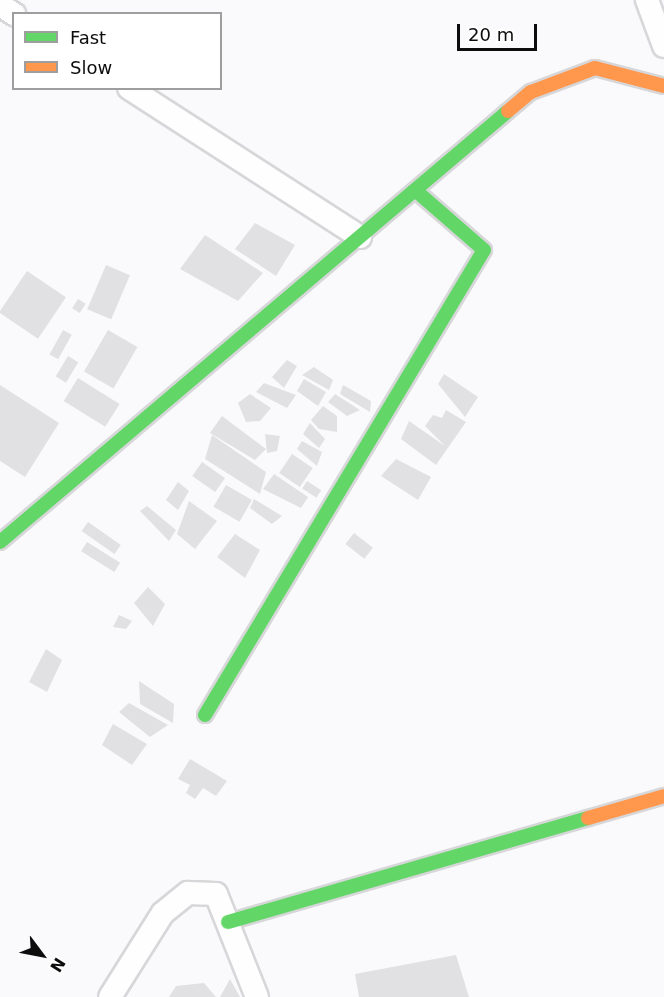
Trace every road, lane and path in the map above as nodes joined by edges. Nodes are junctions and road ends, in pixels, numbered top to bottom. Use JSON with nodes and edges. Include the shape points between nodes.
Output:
{"nodes":[{"id":1,"x":647,"y":0,"type":"edge"},
{"id":2,"x":664,"y":46,"type":"edge"},
{"id":3,"x":664,"y":86,"type":"edge"},
{"id":4,"x":132,"y":90,"type":"edge"},
{"id":5,"x":415,"y":190,"type":"junction"},
{"id":6,"x":360,"y":237,"type":"junction"},
{"id":7,"x":0,"y":542,"type":"edge"},
{"id":8,"x":205,"y":715,"type":"dead end"},
{"id":9,"x":664,"y":796,"type":"edge"},
{"id":10,"x":228,"y":922,"type":"junction"},
{"id":11,"x":110,"y":997,"type":"edge"},
{"id":12,"x":257,"y":997,"type":"edge"}],
"edges":[{"from":1,"to":2,"type":"street"},
{"from":3,"to":5,"type":"street","via":[[595,69],[531,92]]},
{"from":4,"to":6,"type":"street"},
{"from":5,"to":6,"type":"street"},
{"from":5,"to":8,"type":"street","via":[[484,250]]},
{"from":6,"to":7,"type":"street"},
{"from":9,"to":10,"type":"street"},
{"from":10,"to":11,"type":"street","via":[[216,894],[188,892],[162,913]]},
{"from":10,"to":12,"type":"street"}]}
